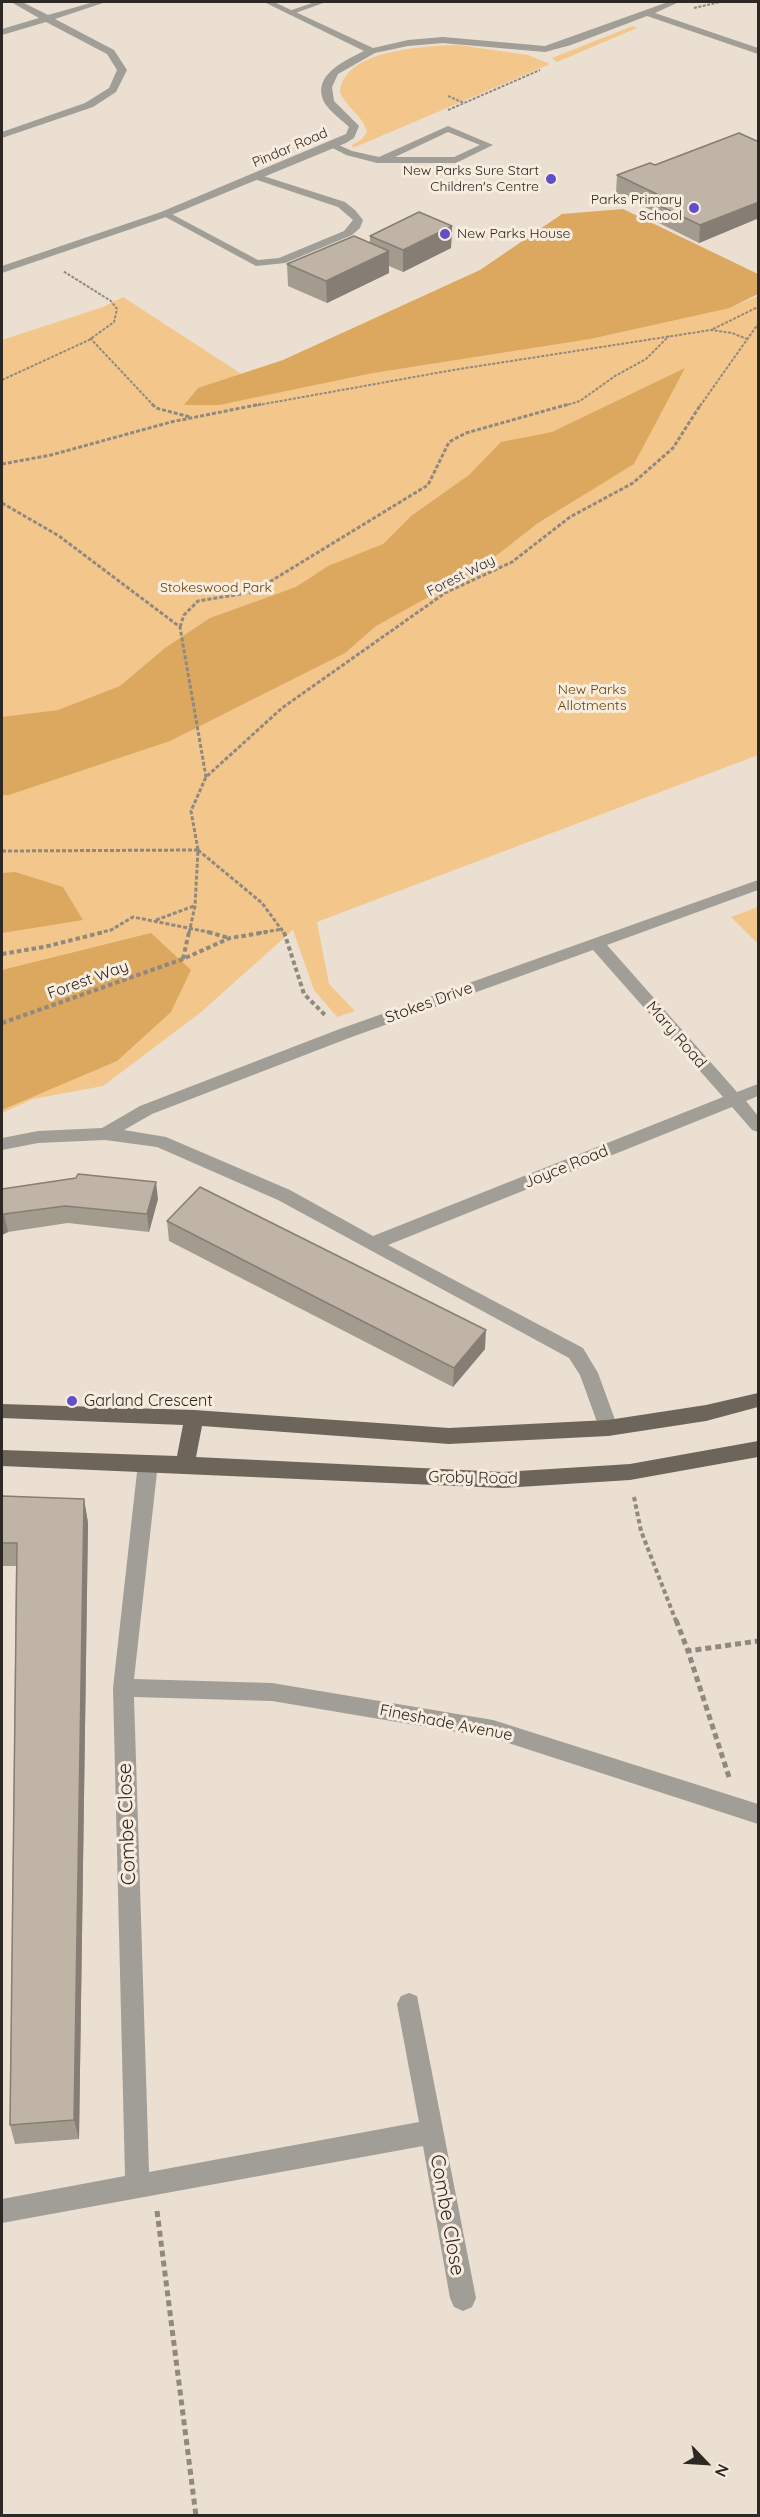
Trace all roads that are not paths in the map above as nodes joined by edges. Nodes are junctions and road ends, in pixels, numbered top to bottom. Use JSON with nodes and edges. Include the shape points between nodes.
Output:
{"nodes":[{"id":1,"x":16,"y":2,"type":"edge"},
{"id":2,"x":102,"y":2,"type":"edge"},
{"id":3,"x":268,"y":2,"type":"edge"},
{"id":4,"x":322,"y":2,"type":"edge"},
{"id":5,"x":675,"y":2,"type":"edge"},
{"id":6,"x":290,"y":12,"type":"junction"},
{"id":7,"x":647,"y":13,"type":"junction"},
{"id":8,"x":48,"y":18,"type":"junction"},
{"id":9,"x":2,"y":32,"type":"edge"},
{"id":10,"x":372,"y":51,"type":"junction"},
{"id":11,"x":759,"y":51,"type":"edge"},
{"id":12,"x":2,"y":135,"type":"edge"},
{"id":13,"x":332,"y":146,"type":"junction"},
{"id":14,"x":381,"y":160,"type":"junction"},
{"id":15,"x":257,"y":177,"type":"junction"},
{"id":16,"x":165,"y":214,"type":"junction"},
{"id":17,"x":2,"y":270,"type":"edge"},
{"id":18,"x":759,"y":885,"type":"edge"},
{"id":19,"x":595,"y":942,"type":"junction"},
{"id":20,"x":759,"y":1090,"type":"edge"},
{"id":21,"x":734,"y":1100,"type":"junction"},
{"id":22,"x":759,"y":1126,"type":"edge"},
{"id":23,"x":105,"y":1134,"type":"junction"},
{"id":24,"x":2,"y":1144,"type":"edge"},
{"id":25,"x":374,"y":1243,"type":"junction"},
{"id":26,"x":759,"y":1400,"type":"edge"},
{"id":27,"x":2,"y":1411,"type":"edge"},
{"id":28,"x":194,"y":1418,"type":"junction"},
{"id":29,"x":608,"y":1428,"type":"junction"},
{"id":30,"x":759,"y":1449,"type":"edge"},
{"id":31,"x":2,"y":1458,"type":"edge"},
{"id":32,"x":148,"y":1463,"type":"junction"},
{"id":33,"x":185,"y":1464,"type":"junction"},
{"id":34,"x":123,"y":1688,"type":"junction"},
{"id":35,"x":749,"y":1810,"type":"edge"},
{"id":36,"x":409,"y":2004,"type":"dead end"},
{"id":37,"x":432,"y":2132,"type":"junction"},
{"id":38,"x":145,"y":2185,"type":"junction"},
{"id":39,"x":2,"y":2211,"type":"edge"},
{"id":40,"x":463,"y":2298,"type":"dead end"}],
"edges":[{"from":1,"to":8,"type":"street"},
{"from":2,"to":8,"type":"street"},
{"from":3,"to":6,"type":"street"},
{"from":4,"to":6,"type":"lane"},
{"from":5,"to":7,"type":"street","name":"Pindar Road"},
{"from":6,"to":10,"type":"street"},
{"from":7,"to":10,"type":"street","name":"Pindar Road","via":[[545,49],[443,40]]},
{"from":7,"to":11,"type":"street"},
{"from":8,"to":9,"type":"street"},
{"from":8,"to":12,"type":"street","via":[[111,52],[122,70],[113,90],[89,105]]},
{"from":10,"to":13,"type":"street","name":"Pindar Road","via":[[334,72],[327,87],[329,102],[354,126],[350,136]]},
{"from":13,"to":14,"type":"lane"},
{"from":13,"to":15,"type":"street","name":"Pindar Road"},
{"from":14,"to":14,"type":"lane","via":[[456,160],[488,144],[448,129]]},
{"from":15,"to":16,"type":"street","name":"Pindar Road"},
{"from":15,"to":16,"type":"lane","via":[[319,195],[351,210],[358,220],[356,226],[281,261],[256,263]]},
{"from":16,"to":17,"type":"street","name":"Pindar Road"},
{"from":18,"to":19,"type":"street","name":"Stokes Drive"},
{"from":19,"to":21,"type":"street","name":"Mary Road"},
{"from":19,"to":23,"type":"street","name":"Stokes Drive","via":[[146,1110]]},
{"from":20,"to":21,"type":"street","name":"Joyce Road"},
{"from":21,"to":22,"type":"street","name":"Mary Road"},
{"from":21,"to":25,"type":"street","name":"Joyce Road"},
{"from":23,"to":24,"type":"street","via":[[38,1137]]},
{"from":23,"to":25,"type":"street","via":[[160,1141],[284,1195]]},
{"from":25,"to":29,"type":"street","via":[[576,1353],[589,1373]]},
{"from":26,"to":29,"type":"main road","via":[[706,1413]]},
{"from":27,"to":28,"type":"main road"},
{"from":28,"to":29,"type":"main road","via":[[449,1436]]},
{"from":28,"to":33,"type":"main road"},
{"from":30,"to":33,"type":"main road","name":"Groby Road","via":[[630,1472],[503,1480]]},
{"from":31,"to":32,"type":"main road","name":"Groby Road"},
{"from":32,"to":33,"type":"main road","name":"Groby Road"},
{"from":32,"to":34,"type":"street","name":"Combe Close"},
{"from":34,"to":35,"type":"street","name":"Fineshade Avenue","via":[[272,1692],[494,1729]]},
{"from":34,"to":38,"type":"street","name":"Combe Close"},
{"from":36,"to":37,"type":"street","name":"Combe Close"},
{"from":37,"to":38,"type":"street","name":"Combe Close"},
{"from":37,"to":40,"type":"street","name":"Combe Close"},
{"from":38,"to":39,"type":"street","name":"Combe Close"}]}
